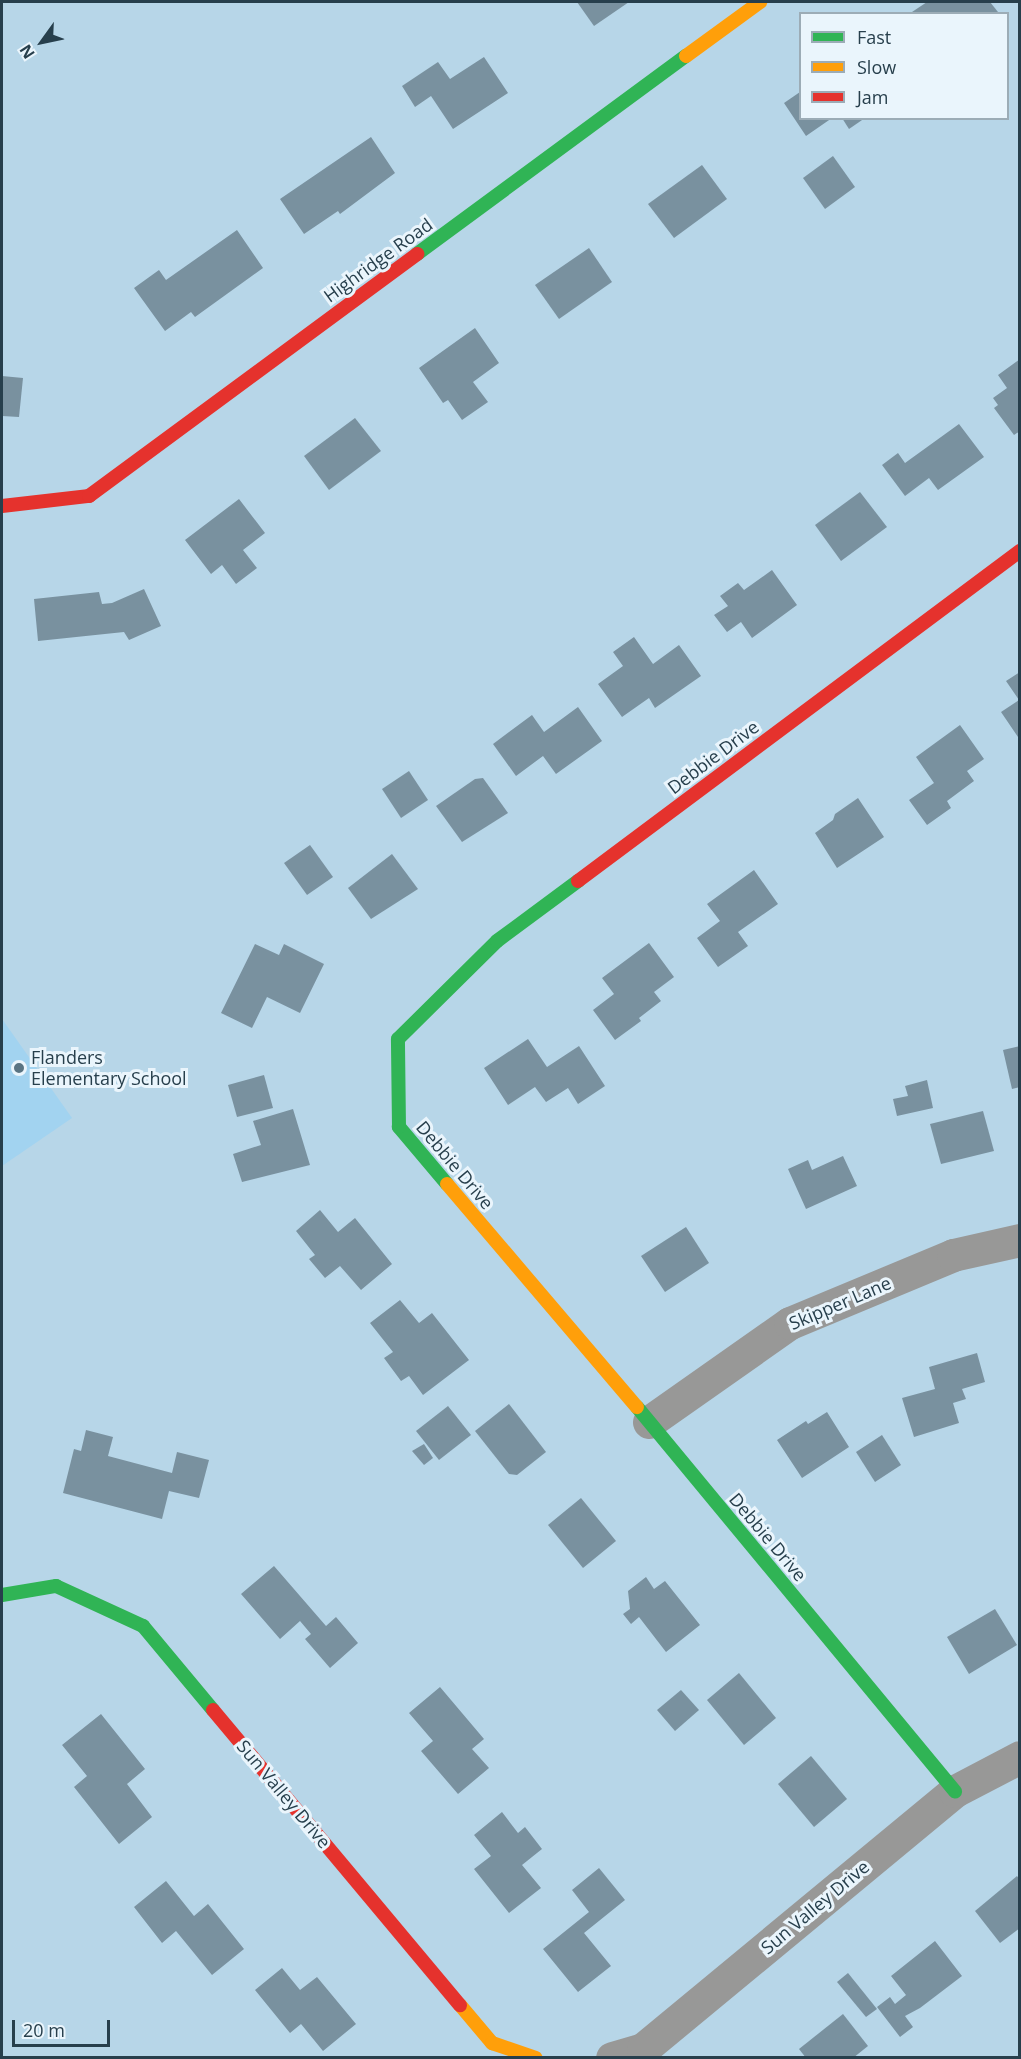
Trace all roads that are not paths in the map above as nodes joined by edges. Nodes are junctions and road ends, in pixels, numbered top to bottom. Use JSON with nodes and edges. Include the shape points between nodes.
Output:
{"nodes":[{"id":1,"x":760,"y":2,"type":"edge"},
{"id":2,"x":2,"y":506,"type":"edge"},
{"id":3,"x":1020,"y":551,"type":"edge"},
{"id":4,"x":1020,"y":1240,"type":"edge"},
{"id":5,"x":649,"y":1422,"type":"junction"},
{"id":6,"x":2,"y":1595,"type":"edge"},
{"id":7,"x":1020,"y":1757,"type":"edge"},
{"id":8,"x":955,"y":1791,"type":"junction"},
{"id":9,"x":536,"y":2058,"type":"edge"},
{"id":10,"x":612,"y":2058,"type":"edge"}],
"edges":[{"from":1,"to":2,"type":"street","name":"Highridge Road","via":[[89,496]]},
{"from":3,"to":5,"type":"street","name":"Debbie Drive","via":[[497,941],[398,1039],[399,1128]]},
{"from":4,"to":5,"type":"street","name":"Skipper Lane","via":[[953,1255],[790,1323]]},
{"from":5,"to":8,"type":"street","name":"Debbie Drive"},
{"from":6,"to":9,"type":"street","name":"Sun Valley Drive","via":[[56,1586],[143,1626],[492,2043]]},
{"from":7,"to":8,"type":"street","name":"Sun Valley Drive"},
{"from":8,"to":10,"type":"street","name":"Sun Valley Drive","via":[[643,2049]]}]}
